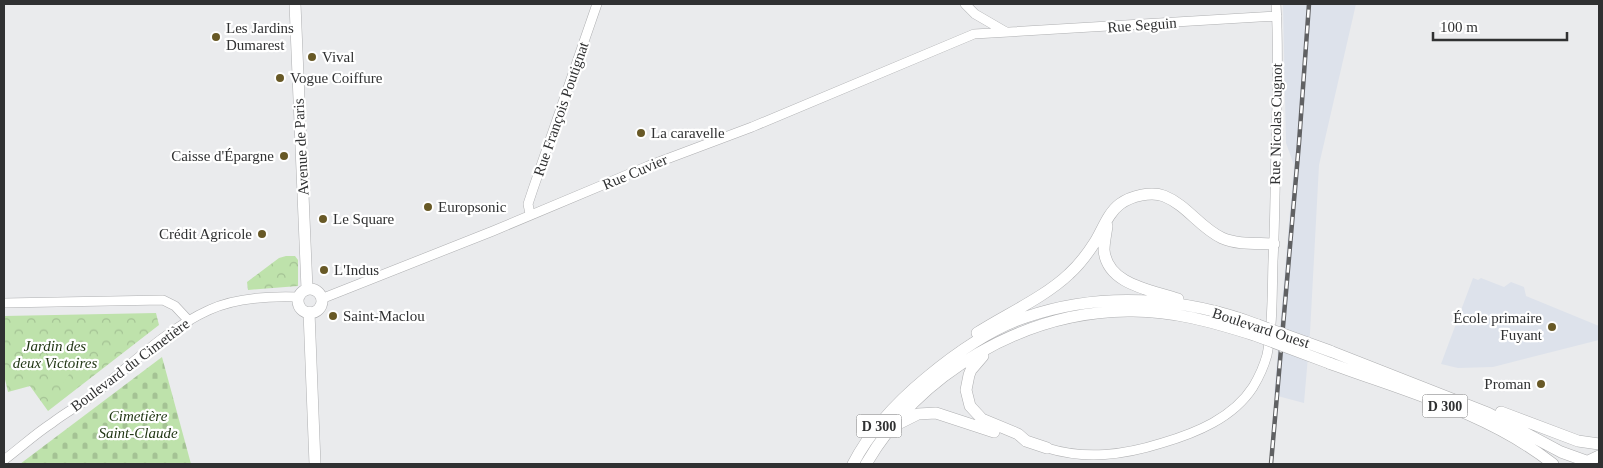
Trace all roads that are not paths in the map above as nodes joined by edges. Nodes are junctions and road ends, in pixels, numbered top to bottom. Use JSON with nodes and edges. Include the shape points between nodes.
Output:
{"nodes":[{"id":1,"x":295,"y":4,"type":"edge"},
{"id":2,"x":596,"y":4,"type":"edge"},
{"id":3,"x":965,"y":4,"type":"edge"},
{"id":4,"x":1276,"y":4,"type":"edge"},
{"id":5,"x":1277,"y":16,"type":"junction"},
{"id":6,"x":1006,"y":32,"type":"junction"},
{"id":7,"x":530,"y":214,"type":"junction"},
{"id":8,"x":1108,"y":220,"type":"junction"},
{"id":9,"x":1274,"y":244,"type":"junction"},
{"id":10,"x":303,"y":293,"type":"junction"},
{"id":11,"x":321,"y":299,"type":"junction"},
{"id":12,"x":4,"y":303,"type":"edge"},
{"id":13,"x":309,"y":312,"type":"junction"},
{"id":14,"x":1218,"y":312,"type":"junction"},
{"id":15,"x":189,"y":321,"type":"junction"},
{"id":16,"x":1256,"y":330,"type":"junction"},
{"id":17,"x":991,"y":347,"type":"junction"},
{"id":18,"x":948,"y":360,"type":"junction"},
{"id":19,"x":1384,"y":371,"type":"junction"},
{"id":20,"x":893,"y":427,"type":"junction"},
{"id":21,"x":1026,"y":441,"type":"junction"},
{"id":22,"x":1599,"y":444,"type":"edge"},
{"id":23,"x":1047,"y":448,"type":"joint"},
{"id":24,"x":1599,"y":456,"type":"edge"},
{"id":25,"x":4,"y":460,"type":"edge"},
{"id":26,"x":1584,"y":463,"type":"edge"},
{"id":27,"x":314,"y":464,"type":"edge"},
{"id":28,"x":852,"y":464,"type":"edge"},
{"id":29,"x":866,"y":464,"type":"edge"},
{"id":30,"x":1553,"y":464,"type":"edge"}],
"edges":[{"from":1,"to":10,"type":"main road","name":"Avenue de Paris"},
{"from":2,"to":7,"type":"street","name":"Rue François Poutignat","via":[[528,204]]},
{"from":3,"to":6,"type":"street"},
{"from":4,"to":5,"type":"street","name":"Rue Nicolas Cugnot"},
{"from":5,"to":6,"type":"street","name":"Rue Seguin"},
{"from":5,"to":9,"type":"street","name":"Rue Nicolas Cugnot"},
{"from":6,"to":7,"type":"street","name":"Rue Cuvier","via":[[974,34]]},
{"from":7,"to":11,"type":"street","name":"Rue Cuvier"},
{"from":8,"to":9,"type":"main road","via":[[1124,202],[1152,194],[1164,196],[1186,208],[1220,238],[1240,243]]},
{"from":8,"to":14,"type":"main road","via":[[1104,251],[1114,273],[1141,288]]},
{"from":8,"to":18,"type":"main road","via":[[1089,252],[1069,275],[960,344]]},
{"from":9,"to":23,"type":"street","name":"Rue Nicolas Cugnot","via":[[1270,336],[1266,357],[1253,387],[1232,410],[1216,422],[1188,435],[1135,451],[1086,456]]},
{"from":10,"to":11,"type":"main road","via":[[318,292]]},
{"from":10,"to":13,"type":"main road","via":[[300,307]]},
{"from":10,"to":15,"type":"street","name":"Boulevard du Cimetière","via":[[233,302],[210,309]]},
{"from":11,"to":13,"type":"main road","via":[[317,310]]},
{"from":12,"to":15,"type":"street","via":[[163,300],[175,306]]},
{"from":13,"to":27,"type":"main road"},
{"from":14,"to":16,"type":"main road","name":"Boulevard Ouest","number":"D 300"},
{"from":14,"to":18,"type":"main road","name":"Boulevard Ouest","number":"D 300","via":[[1154,302],[1090,302],[1056,308],[1025,317]]},
{"from":15,"to":25,"type":"street","name":"Boulevard du Cimetière"},
{"from":16,"to":17,"type":"main road","name":"Boulevard Ouest","number":"D 300","via":[[1160,312],[1128,311],[1048,323]]},
{"from":16,"to":19,"type":"main road","name":"Boulevard Ouest","number":"D 300","bridge":true,"via":[[1330,351]]},
{"from":16,"to":30,"type":"main road","name":"Boulevard Ouest","number":"D 300","bridge":true,"via":[[1329,363],[1478,418],[1526,444]]},
{"from":17,"to":20,"type":"main road","name":"Boulevard Ouest","number":"D 300","via":[[964,362],[920,398]]},
{"from":17,"to":21,"type":"main road","via":[[971,370],[967,399],[982,419],[1018,434]]},
{"from":18,"to":28,"type":"main road","name":"Boulevard Ouest","number":"D 300","via":[[889,413]]},
{"from":19,"to":22,"type":"main road","via":[[1578,441]]},
{"from":19,"to":26,"type":"main road","name":"Boulevard Ouest","via":[[1488,413]]},
{"from":20,"to":21,"type":"main road","via":[[914,416],[936,414]]},
{"from":20,"to":29,"type":"main road","name":"Boulevard Ouest","number":"D 300"},
{"from":21,"to":23,"type":"main road"},
{"from":24,"to":26,"type":"main road"}]}
